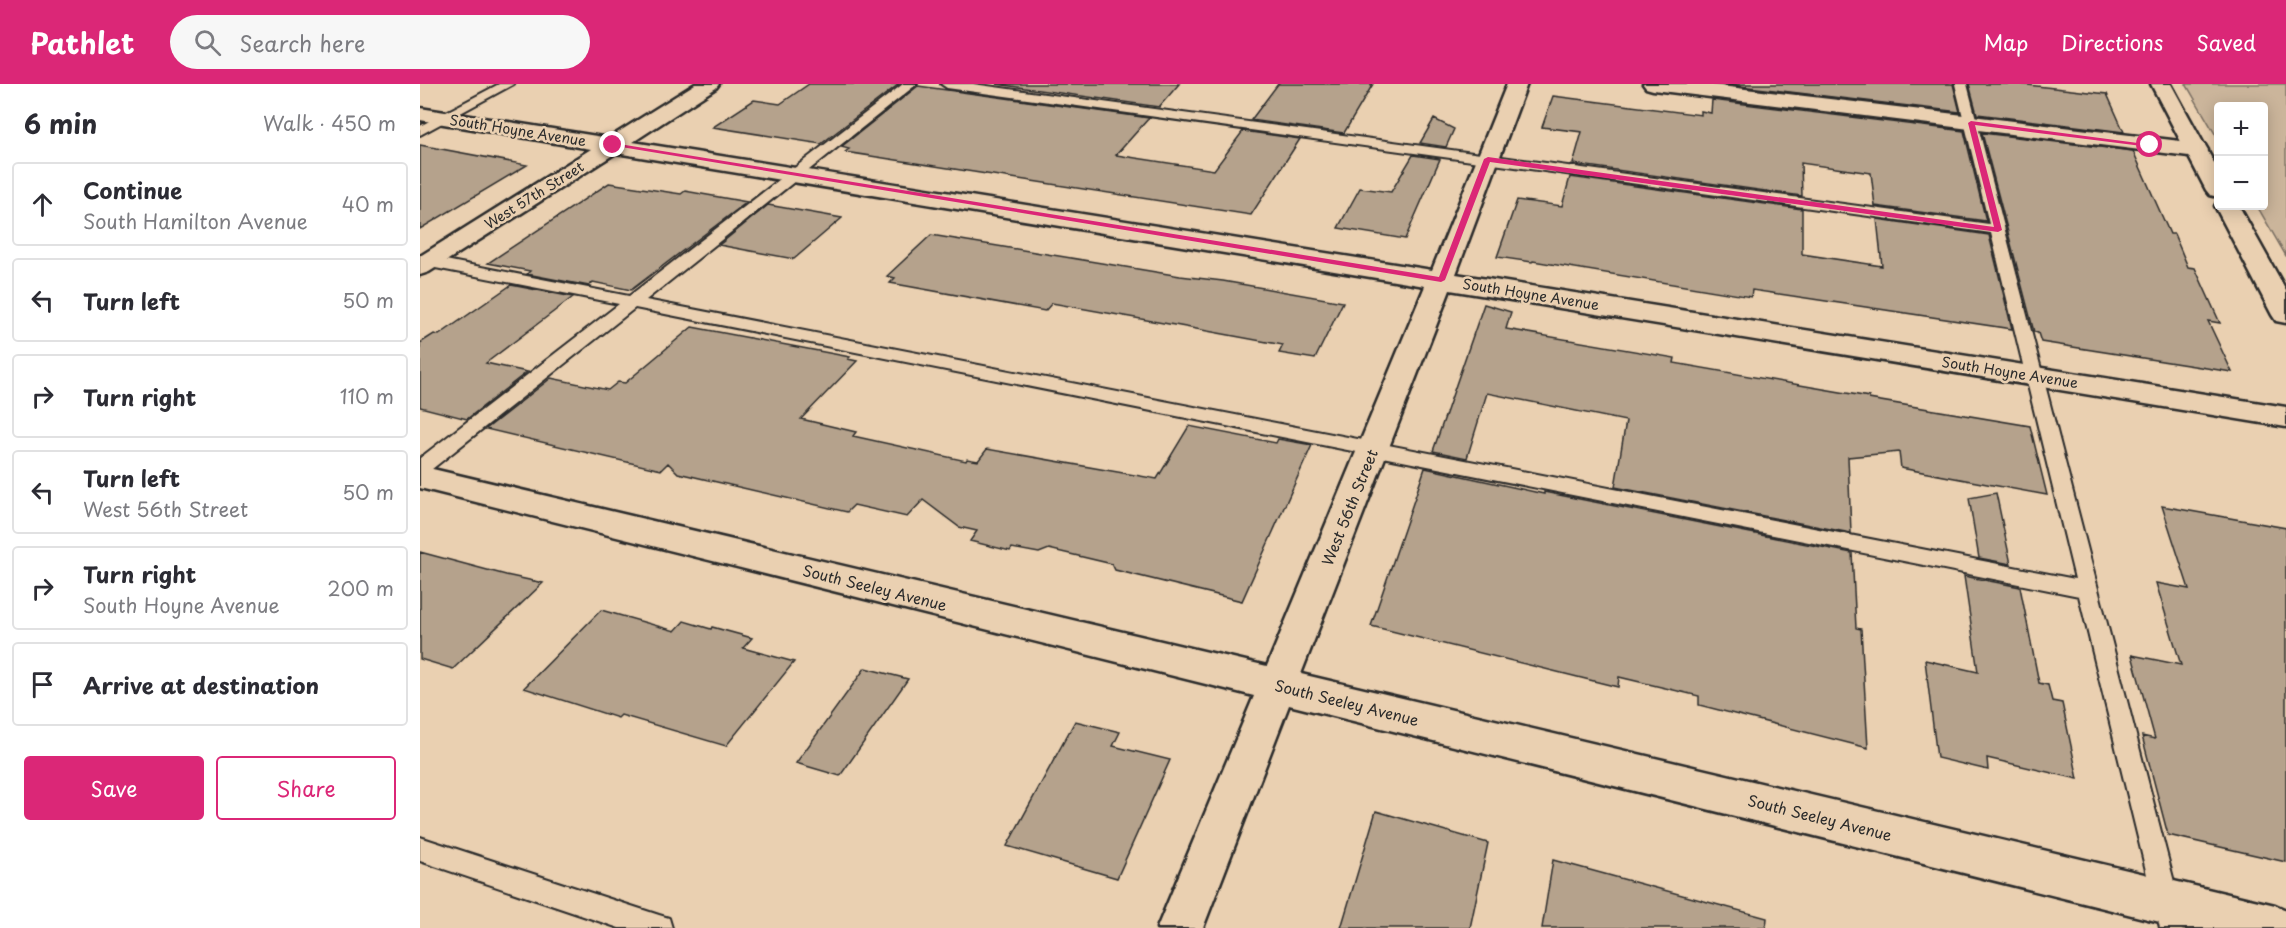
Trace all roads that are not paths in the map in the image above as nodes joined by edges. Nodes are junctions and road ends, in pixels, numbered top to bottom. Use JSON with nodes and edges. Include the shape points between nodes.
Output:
{"nodes":[{"id":1,"x":508,"y":84,"type":"edge"},
{"id":2,"x":709,"y":84,"type":"edge"},
{"id":3,"x":911,"y":84,"type":"edge"},
{"id":4,"x":947,"y":84,"type":"edge"},
{"id":5,"x":1517,"y":84,"type":"edge"},
{"id":6,"x":1653,"y":84,"type":"edge"},
{"id":7,"x":1961,"y":84,"type":"edge"},
{"id":8,"x":2161,"y":84,"type":"edge"},
{"id":9,"x":432,"y":116,"type":"edge"},
{"id":10,"x":1971,"y":123,"type":"junction"},
{"id":11,"x":420,"y":131,"type":"edge"},
{"id":12,"x":613,"y":145,"type":"junction"},
{"id":13,"x":2197,"y":150,"type":"junction"},
{"id":14,"x":1488,"y":159,"type":"junction"},
{"id":15,"x":795,"y":175,"type":"junction"},
{"id":16,"x":2214,"y":182,"type":"edge"},
{"id":17,"x":2229,"y":210,"type":"edge"},
{"id":18,"x":1998,"y":230,"type":"junction"},
{"id":19,"x":423,"y":263,"type":"edge"},
{"id":20,"x":1441,"y":280,"type":"junction"},
{"id":21,"x":632,"y":302,"type":"junction"},
{"id":22,"x":2286,"y":315,"type":"edge"},
{"id":23,"x":2034,"y":376,"type":"junction"},
{"id":24,"x":2286,"y":417,"type":"edge"},
{"id":25,"x":1373,"y":449,"type":"junction"},
{"id":26,"x":420,"y":468,"type":"edge"},
{"id":27,"x":420,"y":477,"type":"edge"},
{"id":28,"x":2088,"y":590,"type":"junction"},
{"id":29,"x":1276,"y":685,"type":"junction"},
{"id":30,"x":420,"y":849,"type":"edge"},
{"id":31,"x":2169,"y":915,"type":"edge"},
{"id":32,"x":659,"y":928,"type":"edge"},
{"id":33,"x":1180,"y":928,"type":"edge"},
{"id":34,"x":2275,"y":928,"type":"edge"}],
"edges":[{"from":1,"to":9,"type":"lane"},
{"from":2,"to":12,"type":"street","name":"West 57th Street"},
{"from":3,"to":15,"type":"lane"},
{"from":4,"to":14,"type":"lane"},
{"from":5,"to":14,"type":"street","name":"West 56th Street"},
{"from":6,"to":10,"type":"street"},
{"from":7,"to":10,"type":"lane"},
{"from":8,"to":13,"type":"street"},
{"from":9,"to":11,"type":"lane"},
{"from":9,"to":12,"type":"street","name":"South Hoyne Avenue"},
{"from":10,"to":13,"type":"street"},
{"from":10,"to":18,"type":"lane"},
{"from":12,"to":15,"type":"street","name":"South Hoyne Avenue"},
{"from":12,"to":19,"type":"street","name":"West 57th Street"},
{"from":13,"to":16,"type":"street"},
{"from":14,"to":18,"type":"lane"},
{"from":14,"to":20,"type":"street","name":"West 56th Street"},
{"from":15,"to":20,"type":"street","name":"South Hoyne Avenue"},
{"from":15,"to":21,"type":"lane"},
{"from":17,"to":22,"type":"street"},
{"from":18,"to":23,"type":"lane"},
{"from":19,"to":21,"type":"lane"},
{"from":20,"to":23,"type":"street","name":"South Hoyne Avenue"},
{"from":20,"to":25,"type":"street","name":"West 56th Street"},
{"from":21,"to":25,"type":"lane"},
{"from":21,"to":26,"type":"lane"},
{"from":23,"to":24,"type":"street","name":"South Hoyne Avenue"},
{"from":23,"to":28,"type":"lane"},
{"from":25,"to":28,"type":"lane"},
{"from":25,"to":29,"type":"street","name":"West 56th Street"},
{"from":27,"to":29,"type":"street","name":"South Seeley Avenue"},
{"from":28,"to":31,"type":"lane"},
{"from":29,"to":31,"type":"street","name":"South Seeley Avenue"},
{"from":29,"to":33,"type":"street","name":"West 56th Street"},
{"from":30,"to":32,"type":"lane"},
{"from":31,"to":34,"type":"street","name":"South Seeley Avenue"}]}
